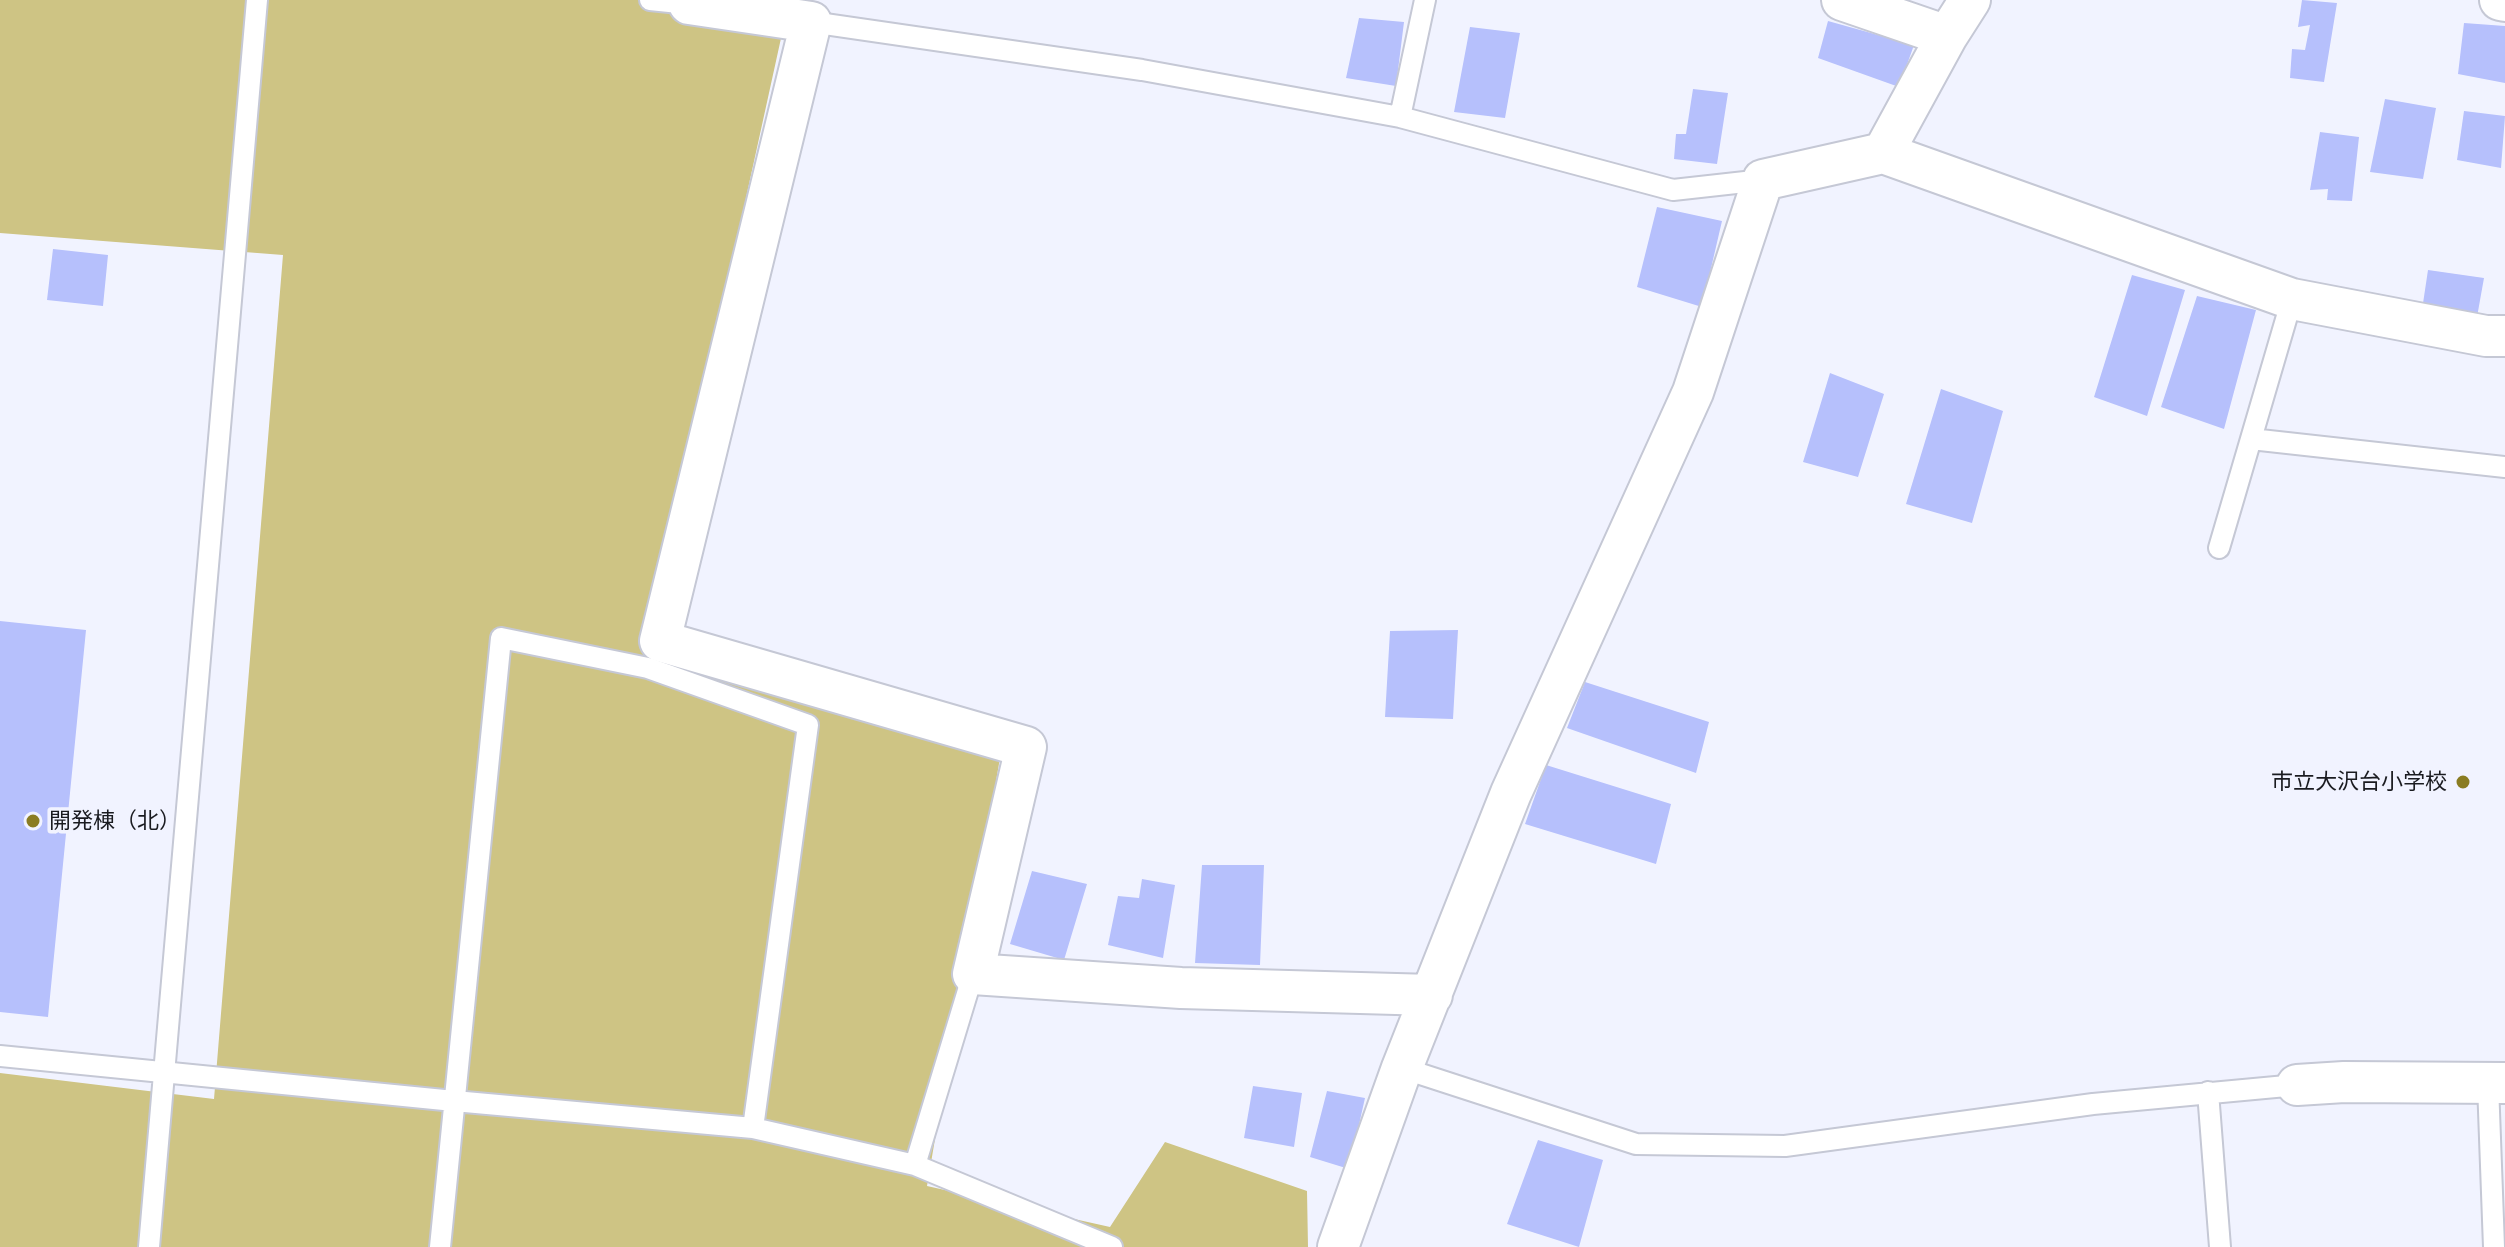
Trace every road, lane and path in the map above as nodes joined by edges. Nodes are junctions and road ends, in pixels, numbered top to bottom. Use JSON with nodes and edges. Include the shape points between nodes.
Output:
{"nodes":[{"id":1,"x":257,"y":0,"type":"edge"},
{"id":2,"x":650,"y":0,"type":"edge"},
{"id":3,"x":1425,"y":0,"type":"edge"},
{"id":4,"x":1842,"y":0,"type":"edge"},
{"id":5,"x":1970,"y":0,"type":"edge"},
{"id":6,"x":690,"y":2,"type":"edge"},
{"id":7,"x":811,"y":22,"type":"junction"},
{"id":8,"x":1947,"y":36,"type":"junction"},
{"id":9,"x":1400,"y":117,"type":"junction"},
{"id":10,"x":1883,"y":153,"type":"junction"},
{"id":11,"x":1763,"y":180,"type":"junction"},
{"id":12,"x":2292,"y":299,"type":"junction"},
{"id":13,"x":2505,"y":336,"type":"edge"},
{"id":14,"x":2251,"y":439,"type":"junction"},
{"id":15,"x":2505,"y":467,"type":"edge"},
{"id":16,"x":2219,"y":548,"type":"dead end"},
{"id":17,"x":973,"y":974,"type":"junction"},
{"id":18,"x":1432,"y":995,"type":"junction"},
{"id":19,"x":0,"y":1056,"type":"edge"},
{"id":20,"x":1402,"y":1068,"type":"junction"},
{"id":21,"x":165,"y":1073,"type":"junction"},
{"id":22,"x":2496,"y":1083,"type":"edge"},
{"id":23,"x":2297,"y":1085,"type":"joint"},
{"id":24,"x":2208,"y":1092,"type":"junction"},
{"id":25,"x":454,"y":1101,"type":"junction"},
{"id":26,"x":753,"y":1128,"type":"junction"},
{"id":27,"x":915,"y":1165,"type":"junction"},
{"id":28,"x":149,"y":1247,"type":"edge"},
{"id":29,"x":440,"y":1247,"type":"edge"},
{"id":30,"x":1112,"y":1247,"type":"edge"},
{"id":31,"x":1338,"y":1247,"type":"edge"},
{"id":32,"x":2220,"y":1247,"type":"edge"},
{"id":33,"x":2494,"y":1247,"type":"edge"}],
"edges":[{"from":1,"to":21,"type":"lane"},
{"from":2,"to":6,"type":"lane"},
{"from":3,"to":9,"type":"lane"},
{"from":4,"to":8,"type":"street"},
{"from":5,"to":8,"type":"street"},
{"from":6,"to":7,"type":"street"},
{"from":7,"to":9,"type":"lane","via":[[1142,70]]},
{"from":7,"to":17,"type":"street","via":[[660,641],[1026,747]]},
{"from":8,"to":10,"type":"street"},
{"from":9,"to":11,"type":"lane","via":[[1673,190]]},
{"from":10,"to":11,"type":"street"},
{"from":10,"to":12,"type":"street"},
{"from":11,"to":18,"type":"street","via":[[1693,392],[1511,793]]},
{"from":12,"to":13,"type":"street"},
{"from":12,"to":14,"type":"lane"},
{"from":14,"to":15,"type":"lane"},
{"from":14,"to":16,"type":"lane"},
{"from":17,"to":18,"type":"street","via":[[1181,988]]},
{"from":17,"to":27,"type":"lane"},
{"from":18,"to":20,"type":"street"},
{"from":19,"to":21,"type":"lane"},
{"from":20,"to":24,"type":"lane","via":[[1636,1144],[1785,1146]]},
{"from":20,"to":31,"type":"street"},
{"from":21,"to":25,"type":"lane"},
{"from":21,"to":28,"type":"lane"},
{"from":22,"to":23,"type":"street"},
{"from":22,"to":33,"type":"lane"},
{"from":23,"to":24,"type":"lane"},
{"from":24,"to":32,"type":"lane"},
{"from":25,"to":26,"type":"lane"},
{"from":25,"to":26,"type":"lane","via":[[501,638],[648,668],[808,725]]},
{"from":25,"to":29,"type":"lane"},
{"from":26,"to":27,"type":"lane"},
{"from":27,"to":30,"type":"lane"}]}
